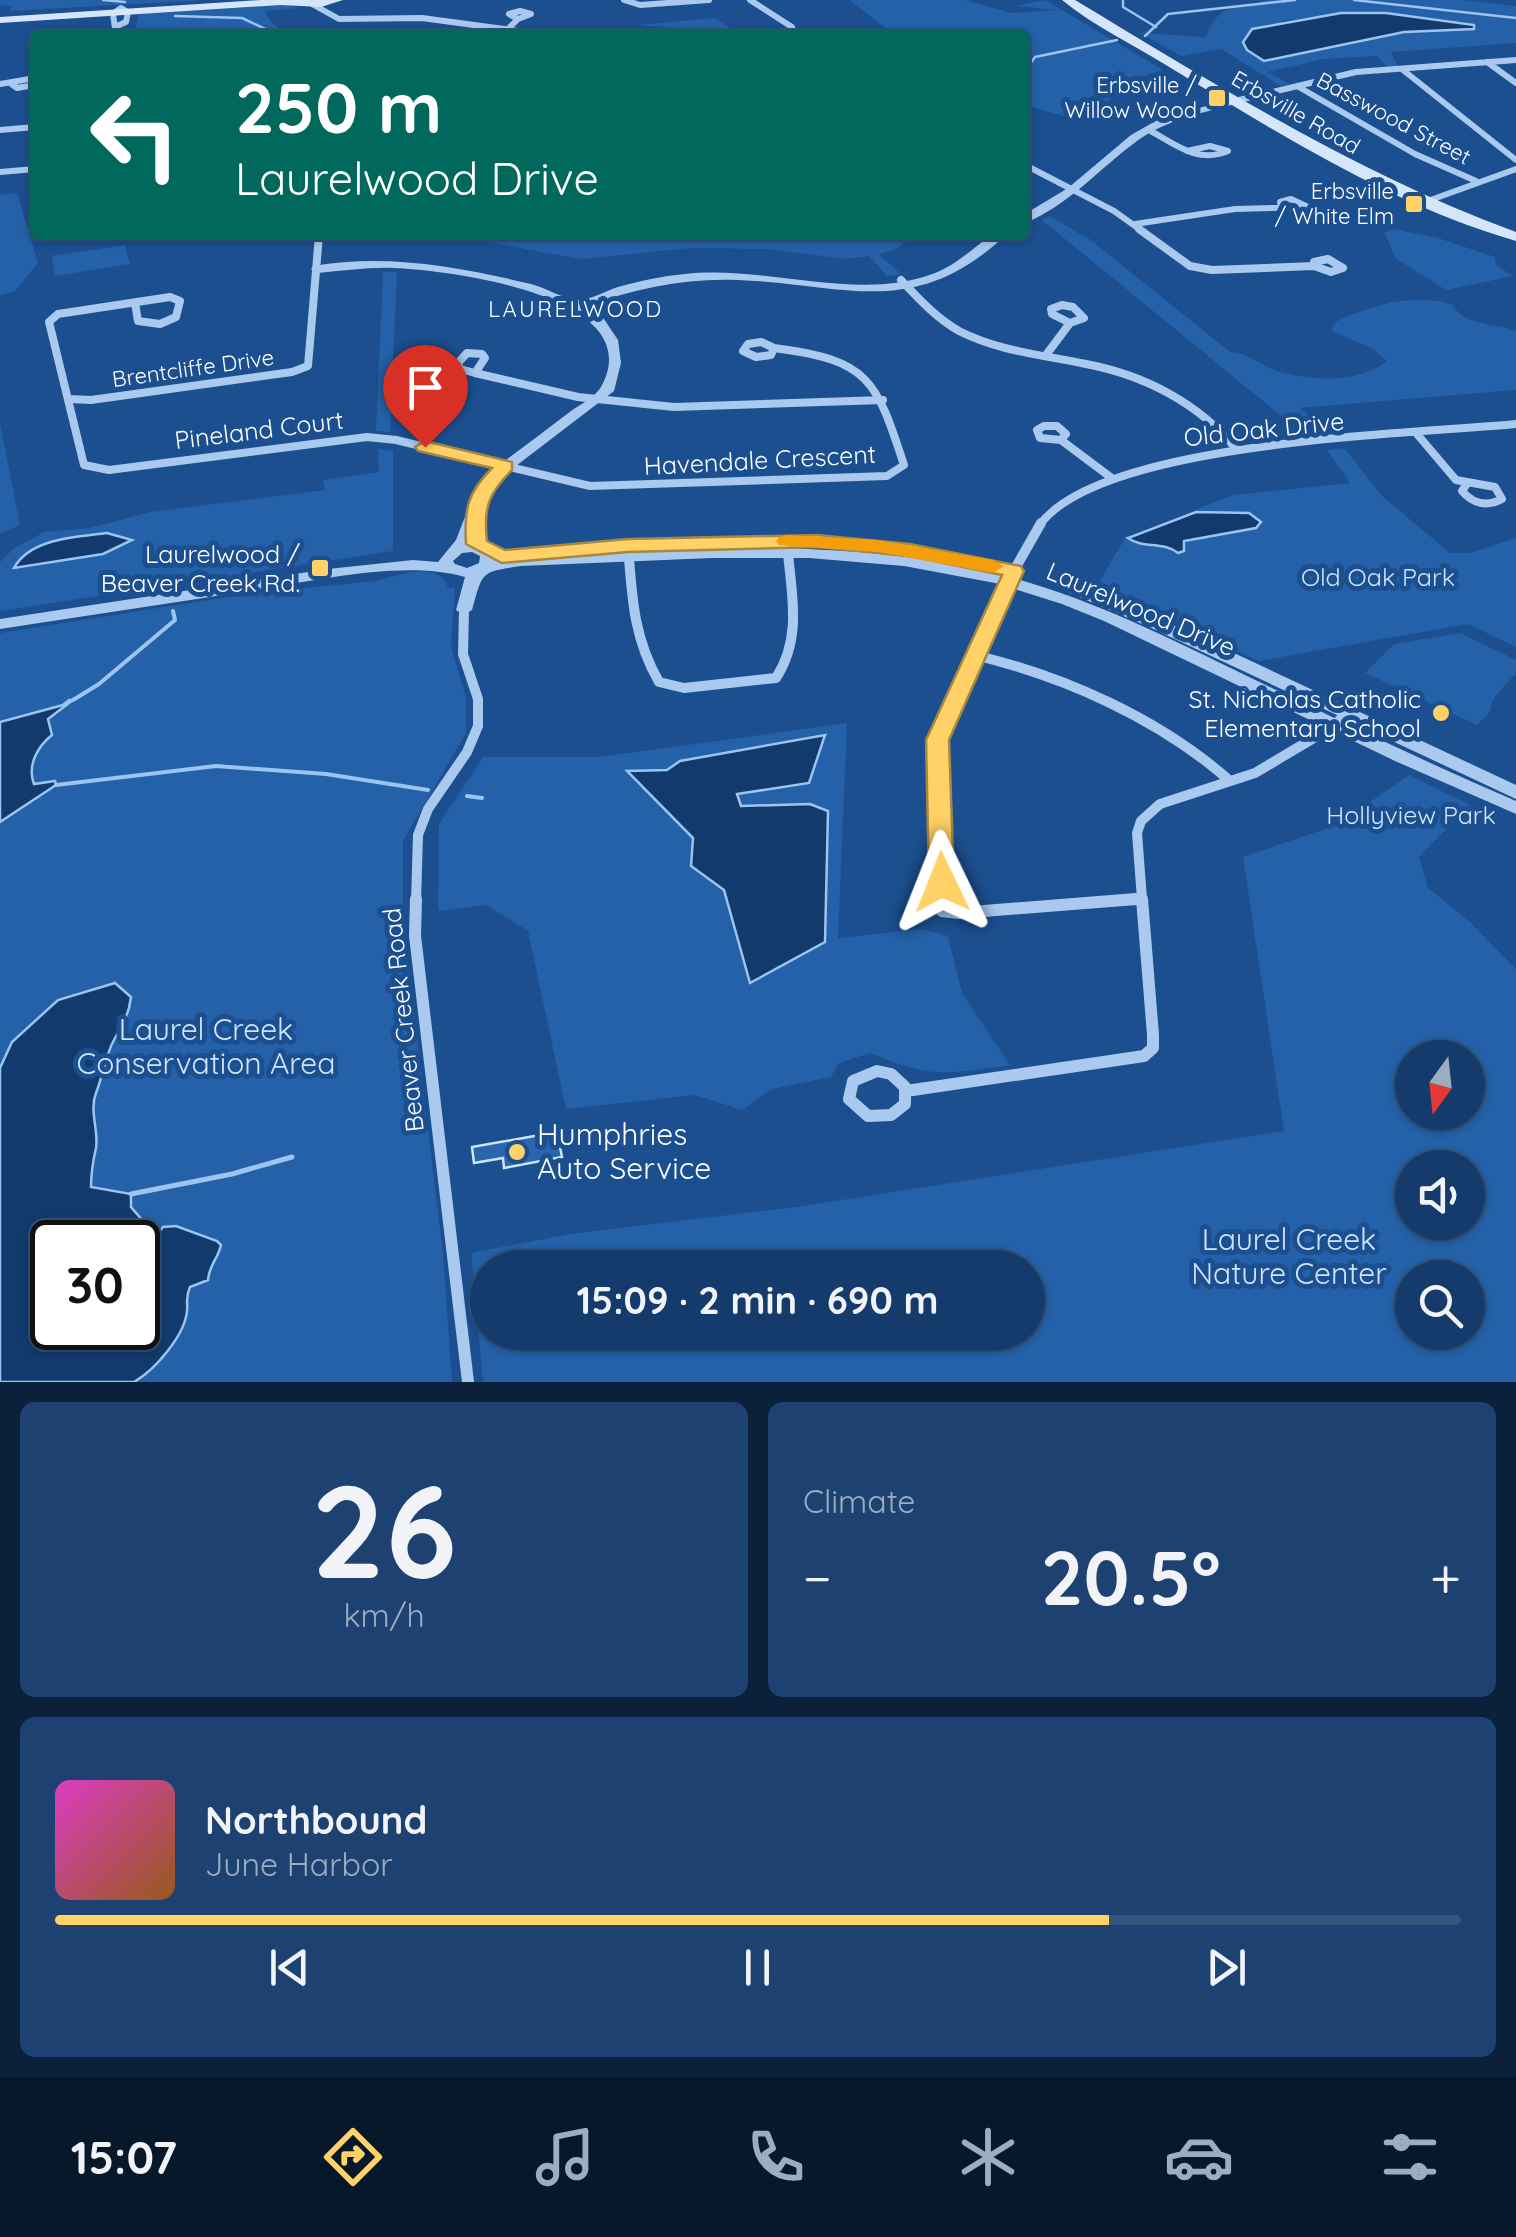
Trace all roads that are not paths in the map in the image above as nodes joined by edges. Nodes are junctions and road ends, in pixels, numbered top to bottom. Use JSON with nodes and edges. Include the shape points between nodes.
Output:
{"nodes":[{"id":1,"x":267,"y":0,"type":"edge"},
{"id":2,"x":346,"y":0,"type":"edge"},
{"id":3,"x":624,"y":0,"type":"edge"},
{"id":4,"x":709,"y":0,"type":"edge"},
{"id":5,"x":750,"y":0,"type":"edge"},
{"id":6,"x":1067,"y":0,"type":"edge"},
{"id":7,"x":321,"y":3,"type":"edge"},
{"id":8,"x":121,"y":11,"type":"junction"},
{"id":9,"x":6,"y":17,"type":"edge"},
{"id":10,"x":518,"y":19,"type":"dead end"},
{"id":11,"x":116,"y":30,"type":"edge"},
{"id":12,"x":118,"y":30,"type":"edge"},
{"id":13,"x":500,"y":30,"type":"edge"},
{"id":14,"x":507,"y":30,"type":"edge"},
{"id":15,"x":793,"y":30,"type":"edge"},
{"id":16,"x":1516,"y":62,"type":"edge"},
{"id":17,"x":1489,"y":64,"type":"junction"},
{"id":18,"x":1404,"y":71,"type":"junction"},
{"id":19,"x":30,"y":83,"type":"edge"},
{"id":20,"x":1516,"y":83,"type":"edge"},
{"id":21,"x":0,"y":84,"type":"edge"},
{"id":22,"x":1299,"y":88,"type":"junction"},
{"id":23,"x":1238,"y":103,"type":"junction"},
{"id":24,"x":30,"y":127,"type":"edge"},
{"id":25,"x":1152,"y":128,"type":"junction"},
{"id":26,"x":3,"y":130,"type":"edge"},
{"id":27,"x":0,"y":143,"type":"edge"},
{"id":28,"x":1187,"y":151,"type":"junction"},
{"id":29,"x":1516,"y":160,"type":"edge"},
{"id":30,"x":1030,"y":168,"type":"edge"},
{"id":31,"x":30,"y":169,"type":"edge"},
{"id":32,"x":1516,"y":169,"type":"edge"},
{"id":33,"x":0,"y":172,"type":"edge"},
{"id":34,"x":1476,"y":181,"type":"junction"},
{"id":35,"x":1072,"y":190,"type":"junction"},
{"id":36,"x":1424,"y":202,"type":"junction"},
{"id":37,"x":1281,"y":207,"type":"dead end"},
{"id":38,"x":1030,"y":216,"type":"edge"},
{"id":39,"x":1135,"y":224,"type":"junction"},
{"id":40,"x":1516,"y":237,"type":"edge"},
{"id":41,"x":318,"y":240,"type":"edge"},
{"id":42,"x":992,"y":240,"type":"edge"},
{"id":43,"x":1314,"y":266,"type":"dead end"},
{"id":44,"x":317,"y":269,"type":"junction"},
{"id":45,"x":904,"y":283,"type":"junction"},
{"id":46,"x":135,"y":302,"type":"junction"},
{"id":47,"x":577,"y":305,"type":"junction"},
{"id":48,"x":1070,"y":324,"type":"dead end"},
{"id":49,"x":774,"y":348,"type":"dead end"},
{"id":50,"x":1046,"y":356,"type":"junction"},
{"id":51,"x":475,"y":373,"type":"dead end"},
{"id":52,"x":599,"y":399,"type":"junction"},
{"id":53,"x":70,"y":400,"type":"junction"},
{"id":54,"x":882,"y":400,"type":"junction"},
{"id":55,"x":1516,"y":424,"type":"edge"},
{"id":56,"x":1417,"y":434,"type":"junction"},
{"id":57,"x":1060,"y":440,"type":"dead end"},
{"id":58,"x":1238,"y":450,"type":"junction"},
{"id":59,"x":505,"y":466,"type":"junction"},
{"id":60,"x":1113,"y":479,"type":"junction"},
{"id":61,"x":1466,"y":485,"type":"dead end"},
{"id":62,"x":474,"y":514,"type":"junction"},
{"id":63,"x":787,"y":546,"type":"junction"},
{"id":64,"x":482,"y":550,"type":"junction"},
{"id":65,"x":628,"y":551,"type":"junction"},
{"id":66,"x":453,"y":560,"type":"junction"},
{"id":67,"x":480,"y":570,"type":"junction"},
{"id":68,"x":1011,"y":576,"type":"junction"},
{"id":69,"x":464,"y":610,"type":"junction"},
{"id":70,"x":0,"y":624,"type":"edge"},
{"id":71,"x":974,"y":654,"type":"junction"},
{"id":72,"x":1339,"y":721,"type":"junction"},
{"id":73,"x":1230,"y":781,"type":"junction"},
{"id":74,"x":1516,"y":793,"type":"edge"},
{"id":75,"x":1516,"y":808,"type":"edge"},
{"id":76,"x":1142,"y":899,"type":"junction"},
{"id":77,"x":906,"y":1091,"type":"junction"},
{"id":78,"x":468,"y":1382,"type":"edge"}],
"edges":[{"from":1,"to":8,"type":"main road"},
{"from":2,"to":7,"type":"main road"},
{"from":3,"to":4,"type":"street"},
{"from":5,"to":15,"type":"street"},
{"from":6,"to":23,"type":"main road","name":"Erbsville Road"},
{"from":7,"to":8,"type":"main road"},
{"from":7,"to":13,"type":"street","via":[[326,16],[348,20],[422,18]]},
{"from":8,"to":9,"type":"main road"},
{"from":8,"to":11,"type":"street","via":[[112,24]]},
{"from":8,"to":12,"type":"street","via":[[126,22]]},
{"from":10,"to":14,"type":"street"},
{"from":16,"to":17,"type":"street"},
{"from":17,"to":18,"type":"street"},
{"from":17,"to":20,"type":"street"},
{"from":18,"to":22,"type":"street"},
{"from":18,"to":29,"type":"street"},
{"from":19,"to":21,"type":"street"},
{"from":22,"to":23,"type":"street"},
{"from":22,"to":34,"type":"street","name":"Basswood Street"},
{"from":23,"to":25,"type":"street"},
{"from":23,"to":36,"type":"main road","name":"Erbsville Road"},
{"from":24,"to":26,"type":"street"},
{"from":25,"to":28,"type":"street"},
{"from":25,"to":35,"type":"street"},
{"from":26,"to":27,"type":"street"},
{"from":28,"to":28,"type":"street","via":[[1204,158],[1228,151],[1218,146]]},
{"from":30,"to":35,"type":"street"},
{"from":31,"to":33,"type":"street"},
{"from":32,"to":34,"type":"street"},
{"from":34,"to":36,"type":"street"},
{"from":35,"to":38,"type":"street"},
{"from":35,"to":39,"type":"street"},
{"from":36,"to":40,"type":"main road","name":"Erbsville Road"},
{"from":37,"to":39,"type":"street"},
{"from":39,"to":43,"type":"street","via":[[1190,266]]},
{"from":41,"to":44,"type":"street","name":"Brentcliffe Drive"},
{"from":42,"to":45,"type":"street","via":[[941,276]]},
{"from":44,"to":47,"type":"street","via":[[419,266],[542,290]]},
{"from":44,"to":53,"type":"street","name":"Brentcliffe Drive","via":[[311,359],[302,370]]},
{"from":45,"to":47,"type":"street","via":[[845,291],[742,276],[687,277]]},
{"from":45,"to":50,"type":"street","via":[[957,330]]},
{"from":46,"to":46,"type":"street","via":[[138,321],[150,325],[172,321],[180,301]]},
{"from":46,"to":53,"type":"street","via":[[50,318]]},
{"from":47,"to":52,"type":"street","via":[[595,317],[616,354],[614,374]]},
{"from":48,"to":50,"type":"street"},
{"from":49,"to":54,"type":"street","via":[[823,354],[873,384]]},
{"from":50,"to":58,"type":"street","via":[[1120,369],[1166,388]]},
{"from":51,"to":52,"type":"street"},
{"from":52,"to":54,"type":"street","via":[[674,408]]},
{"from":52,"to":59,"type":"street"},
{"from":53,"to":59,"type":"street","name":"Pineland Court","via":[[84,466],[98,470],[349,437],[396,440]]},
{"from":54,"to":59,"type":"street","name":"Havendale Crescent","via":[[904,465],[887,476],[606,486]]},
{"from":55,"to":56,"type":"street","name":"Old Oak Drive"},
{"from":56,"to":58,"type":"street","name":"Old Oak Drive"},
{"from":56,"to":61,"type":"street"},
{"from":57,"to":60,"type":"street"},
{"from":58,"to":60,"type":"street","name":"Old Oak Drive","via":[[1173,459]]},
{"from":59,"to":62,"type":"street","via":[[480,491]]},
{"from":60,"to":68,"type":"street","name":"Old Oak Drive","via":[[1050,512]]},
{"from":62,"to":64,"type":"street"},
{"from":62,"to":66,"type":"street"},
{"from":63,"to":65,"type":"street","name":"Laurelwood Drive"},
{"from":63,"to":65,"type":"street","via":[[796,606],[788,664],[776,678],[684,688],[659,682],[642,654],[630,619]]},
{"from":63,"to":68,"type":"street","name":"Laurelwood Drive"},
{"from":64,"to":65,"type":"street","name":"Laurelwood Drive","via":[[511,557]]},
{"from":64,"to":66,"type":"street","name":"Laurelwood Drive"},
{"from":64,"to":67,"type":"street","name":"Beaver Creek Road","via":[[490,558]]},
{"from":65,"to":67,"type":"street","name":"Laurelwood Drive"},
{"from":66,"to":67,"type":"street","name":"Laurelwood Drive"},
{"from":66,"to":69,"type":"street","name":"Beaver Creek Road"},
{"from":66,"to":70,"type":"street"},
{"from":67,"to":69,"type":"street","name":"Beaver Creek Road"},
{"from":68,"to":71,"type":"street","name":"Old Oak Drive"},
{"from":68,"to":72,"type":"street","name":"Laurelwood Drive"},
{"from":69,"to":78,"type":"street","name":"Beaver Creek Road","via":[[463,654],[478,699],[478,726],[418,835],[415,936]]},
{"from":71,"to":73,"type":"street","via":[[1049,676],[1190,749]]},
{"from":71,"to":76,"type":"street","name":"Old Oak Drive","via":[[938,740],[942,882],[936,900],[942,911]]},
{"from":72,"to":73,"type":"street","via":[[1255,773]]},
{"from":72,"to":74,"type":"street","name":"Laurelwood Drive"},
{"from":72,"to":75,"type":"street","name":"Laurelwood Drive"},
{"from":73,"to":76,"type":"street","via":[[1160,804],[1141,821]]},
{"from":76,"to":77,"type":"street","via":[[1154,1036],[1144,1056]]},
{"from":77,"to":77,"type":"street","via":[[891,1074],[867,1072],[853,1080],[849,1099],[878,1118],[899,1111]]}]}
